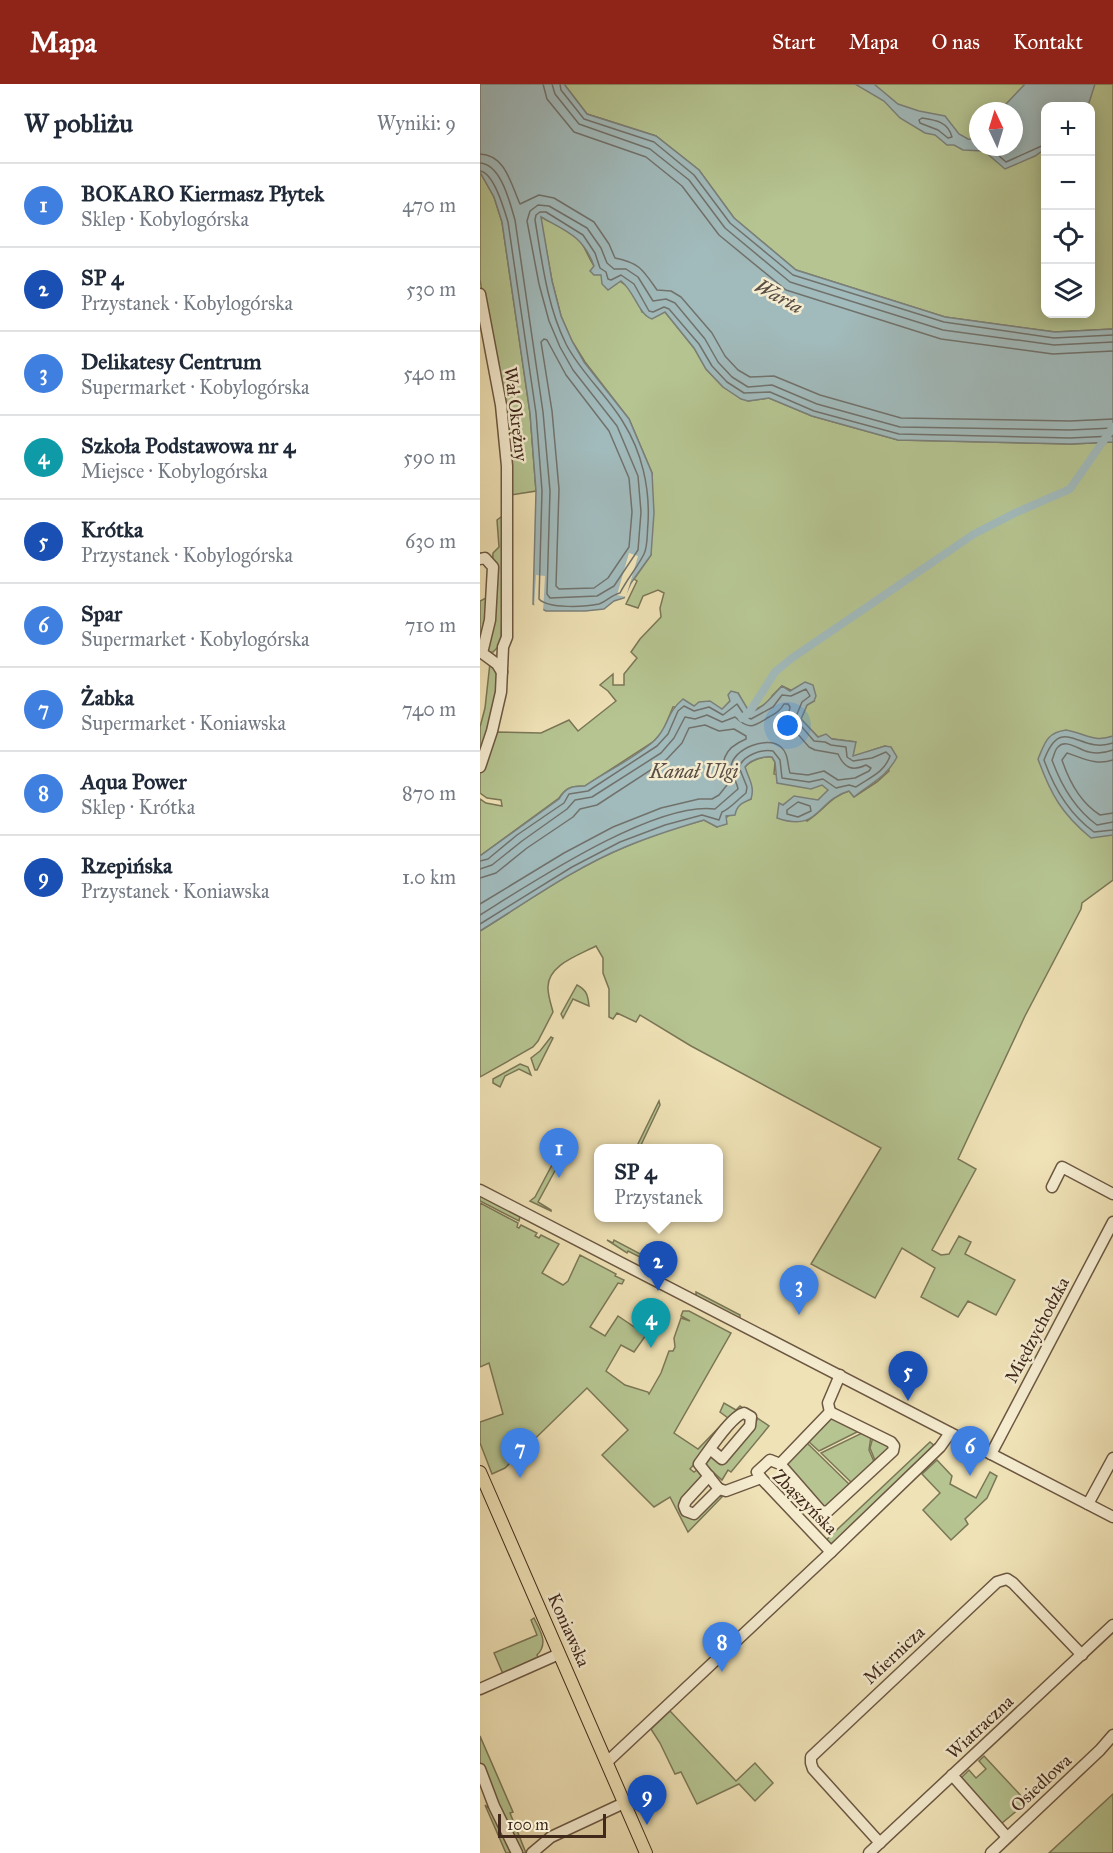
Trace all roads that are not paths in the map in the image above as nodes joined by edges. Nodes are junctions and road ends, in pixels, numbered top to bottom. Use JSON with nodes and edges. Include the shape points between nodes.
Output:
{"nodes":[{"id":1,"x":480,"y":294,"type":"edge"},
{"id":2,"x":480,"y":559,"type":"edge"},
{"id":3,"x":503,"y":647,"type":"junction"},
{"id":4,"x":481,"y":654,"type":"edge"},
{"id":5,"x":502,"y":673,"type":"junction"},
{"id":6,"x":480,"y":767,"type":"edge"},
{"id":7,"x":1052,"y":1187,"type":"dead end"},
{"id":8,"x":480,"y":1190,"type":"edge"},
{"id":9,"x":1113,"y":1194,"type":"edge"},
{"id":10,"x":1112,"y":1228,"type":"edge"},
{"id":11,"x":840,"y":1375,"type":"junction"},
{"id":12,"x":830,"y":1412,"type":"junction"},
{"id":13,"x":950,"y":1433,"type":"junction"},
{"id":14,"x":710,"y":1449,"type":"dead end"},
{"id":15,"x":991,"y":1454,"type":"junction"},
{"id":16,"x":1113,"y":1458,"type":"edge"},
{"id":17,"x":780,"y":1464,"type":"junction"},
{"id":18,"x":480,"y":1472,"type":"edge"},
{"id":19,"x":709,"y":1476,"type":"junction"},
{"id":20,"x":761,"y":1478,"type":"junction"},
{"id":21,"x":719,"y":1489,"type":"junction"},
{"id":22,"x":1088,"y":1504,"type":"junction"},
{"id":23,"x":1113,"y":1517,"type":"edge"},
{"id":24,"x":831,"y":1552,"type":"junction"},
{"id":25,"x":1113,"y":1625,"type":"edge"},
{"id":26,"x":559,"y":1654,"type":"junction"},
{"id":27,"x":1082,"y":1655,"type":"junction"},
{"id":28,"x":480,"y":1689,"type":"edge"},
{"id":29,"x":1113,"y":1735,"type":"edge"},
{"id":30,"x":607,"y":1761,"type":"junction"},
{"id":31,"x":480,"y":1769,"type":"edge"},
{"id":32,"x":952,"y":1776,"type":"junction"},
{"id":33,"x":624,"y":1803,"type":"junction"},
{"id":34,"x":1007,"y":1837,"type":"junction"},
{"id":35,"x":880,"y":1843,"type":"junction"},
{"id":36,"x":518,"y":1853,"type":"edge"},
{"id":37,"x":532,"y":1853,"type":"edge"},
{"id":38,"x":646,"y":1853,"type":"edge"},
{"id":39,"x":869,"y":1853,"type":"edge"},
{"id":40,"x":991,"y":1853,"type":"edge"}],
"edges":[{"from":1,"to":3,"type":"street","name":"Wał Okrężny","via":[[501,405],[507,466],[507,637]]},
{"from":2,"to":4,"type":"street","via":[[485,558],[493,567],[490,620]]},
{"from":3,"to":4,"type":"street"},
{"from":3,"to":5,"type":"street","name":"Wał Okrężny"},
{"from":4,"to":5,"type":"street","via":[[497,664]]},
{"from":5,"to":6,"type":"street","name":"Wał Okrężny","via":[[501,692]]},
{"from":7,"to":9,"type":"street","via":[[1062,1167]]},
{"from":8,"to":11,"type":"street"},
{"from":10,"to":15,"type":"street","name":"Międzychodzka"},
{"from":11,"to":12,"type":"street","via":[[828,1403]]},
{"from":11,"to":13,"type":"street"},
{"from":12,"to":17,"type":"street"},
{"from":12,"to":17,"type":"street","via":[[891,1442],[893,1451],[827,1512],[821,1511]]},
{"from":13,"to":15,"type":"street"},
{"from":13,"to":24,"type":"street"},
{"from":14,"to":19,"type":"street","via":[[699,1464]]},
{"from":15,"to":22,"type":"street"},
{"from":16,"to":22,"type":"street"},
{"from":17,"to":20,"type":"street","via":[[770,1460],[757,1472]]},
{"from":18,"to":26,"type":"main road","name":"Koniawska"},
{"from":19,"to":21,"type":"street"},
{"from":19,"to":21,"type":"street","via":[[686,1501],[686,1512],[694,1514]]},
{"from":20,"to":21,"type":"street","name":"Zbąszyńska","via":[[726,1491]]},
{"from":20,"to":24,"type":"street","name":"Zbąszyńska"},
{"from":22,"to":23,"type":"street"},
{"from":24,"to":30,"type":"street"},
{"from":25,"to":27,"type":"street","name":"Wiatraczna"},
{"from":26,"to":28,"type":"street"},
{"from":26,"to":30,"type":"main road","name":"Koniawska"},
{"from":27,"to":32,"type":"street","name":"Wiatraczna"},
{"from":27,"to":35,"type":"street","name":"Miernicza","via":[[1013,1583],[1007,1579],[996,1582],[811,1757],[813,1769]]},
{"from":29,"to":34,"type":"street","name":"Osiedlowa"},
{"from":30,"to":33,"type":"main road","name":"Koniawska"},
{"from":31,"to":36,"type":"street"},
{"from":32,"to":34,"type":"street"},
{"from":32,"to":35,"type":"street","name":"Wiatraczna"},
{"from":33,"to":37,"type":"street","via":[[551,1837]]},
{"from":33,"to":38,"type":"main road","name":"Koniawska"},
{"from":34,"to":40,"type":"street","name":"Osiedlowa"},
{"from":35,"to":39,"type":"street","name":"Wiatraczna"}]}
